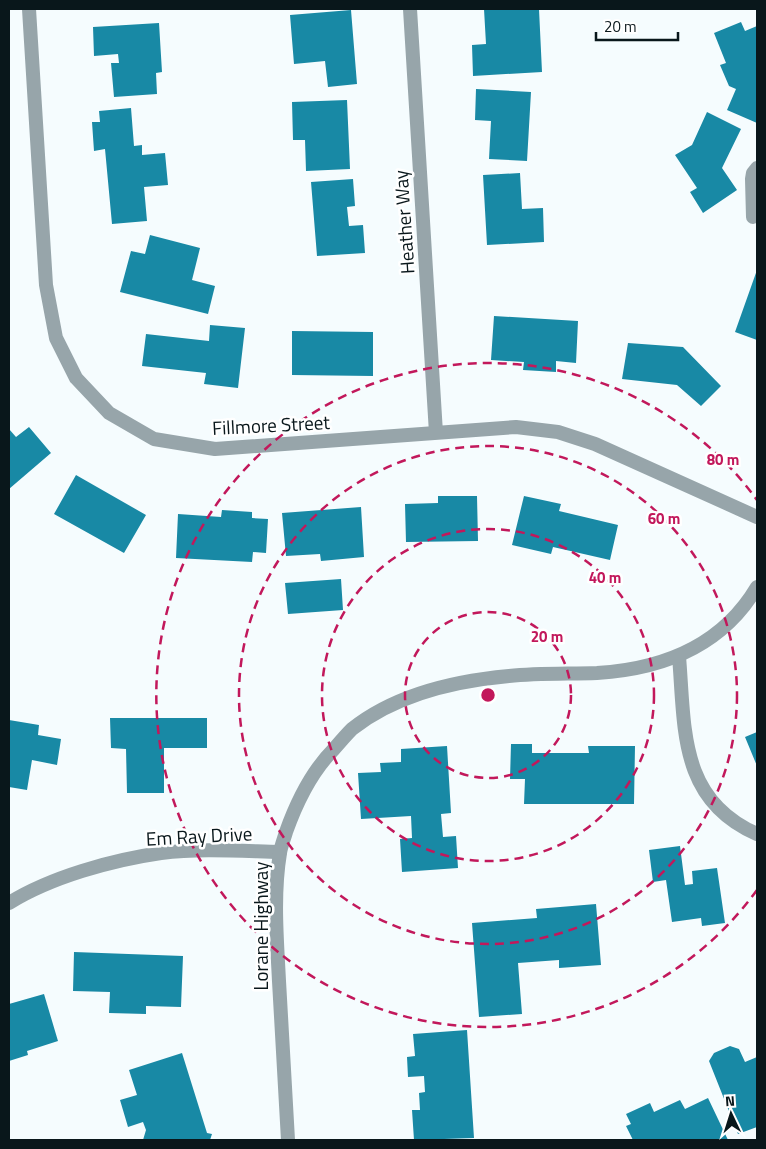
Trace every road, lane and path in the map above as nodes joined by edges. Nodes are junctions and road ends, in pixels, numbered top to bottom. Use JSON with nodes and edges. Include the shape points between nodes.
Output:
{"nodes":[{"id":1,"x":29,"y":9,"type":"edge"},
{"id":2,"x":410,"y":9,"type":"edge"},
{"id":3,"x":757,"y":168,"type":"edge"},
{"id":4,"x":754,"y":218,"type":"dead end"},
{"id":5,"x":436,"y":433,"type":"junction"},
{"id":6,"x":757,"y":516,"type":"edge"},
{"id":7,"x":757,"y":587,"type":"edge"},
{"id":8,"x":679,"y":656,"type":"junction"},
{"id":9,"x":757,"y":834,"type":"edge"},
{"id":10,"x":280,"y":852,"type":"junction"},
{"id":11,"x":9,"y":903,"type":"edge"},
{"id":12,"x":288,"y":1140,"type":"edge"}],
"edges":[{"from":1,"to":5,"type":"street","name":"Fillmore Street","via":[[46,285],[56,338],[76,378],[109,413],[154,439],[215,449]]},
{"from":2,"to":5,"type":"street","name":"Heather Way"},
{"from":3,"to":4,"type":"street","via":[[752,179]]},
{"from":5,"to":6,"type":"street","name":"Fillmore Street","via":[[516,427],[558,432],[595,444]]},
{"from":7,"to":8,"type":"street","name":"Lorane Highway","via":[[730,623],[704,643]]},
{"from":8,"to":9,"type":"street","via":[[686,743],[694,771],[705,793],[721,812],[742,828]]},
{"from":8,"to":10,"type":"street","name":"Lorane Highway","via":[[640,668],[599,673],[511,676],[463,682],[421,692],[384,709],[352,730],[321,762],[295,806]]},
{"from":10,"to":11,"type":"street","name":"Em Ray Drive","via":[[162,853],[66,876]]},
{"from":10,"to":12,"type":"street","name":"Lorane Highway","via":[[276,900]]}]}
